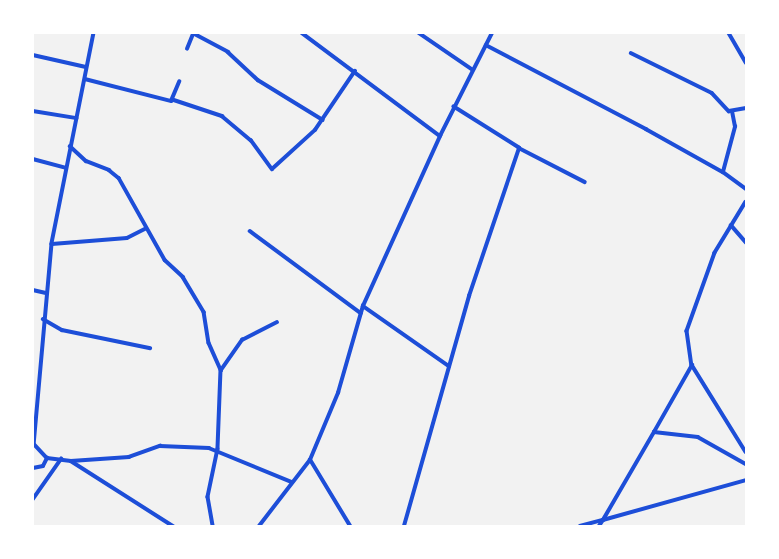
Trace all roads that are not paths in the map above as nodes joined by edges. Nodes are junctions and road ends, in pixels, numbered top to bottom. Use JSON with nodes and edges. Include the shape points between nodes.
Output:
{"nodes":[{"id":1,"x":94,"y":33,"type":"edge"},
{"id":2,"x":302,"y":33,"type":"edge"},
{"id":3,"x":419,"y":33,"type":"edge"},
{"id":4,"x":492,"y":33,"type":"edge"},
{"id":5,"x":729,"y":33,"type":"edge"},
{"id":6,"x":193,"y":34,"type":"edge"},
{"id":7,"x":486,"y":45,"type":"junction"},
{"id":8,"x":187,"y":49,"type":"dead end"},
{"id":9,"x":631,"y":53,"type":"dead end"},
{"id":10,"x":33,"y":55,"type":"edge"},
{"id":11,"x":746,"y":62,"type":"edge"},
{"id":12,"x":86,"y":67,"type":"junction"},
{"id":13,"x":473,"y":70,"type":"junction"},
{"id":14,"x":355,"y":71,"type":"junction"},
{"id":15,"x":85,"y":79,"type":"junction"},
{"id":16,"x":179,"y":82,"type":"dead end"},
{"id":17,"x":174,"y":100,"type":"junction"},
{"id":18,"x":454,"y":107,"type":"junction"},
{"id":19,"x":746,"y":108,"type":"edge"},
{"id":20,"x":33,"y":111,"type":"edge"},
{"id":21,"x":732,"y":112,"type":"junction"},
{"id":22,"x":76,"y":118,"type":"junction"},
{"id":23,"x":323,"y":120,"type":"junction"},
{"id":24,"x":440,"y":136,"type":"junction"},
{"id":25,"x":70,"y":146,"type":"junction"},
{"id":26,"x":519,"y":148,"type":"junction"},
{"id":27,"x":33,"y":159,"type":"edge"},
{"id":28,"x":66,"y":168,"type":"junction"},
{"id":29,"x":723,"y":172,"type":"junction"},
{"id":30,"x":585,"y":182,"type":"dead end"},
{"id":31,"x":746,"y":189,"type":"edge"},
{"id":32,"x":746,"y":202,"type":"edge"},
{"id":33,"x":731,"y":225,"type":"junction"},
{"id":34,"x":145,"y":229,"type":"junction"},
{"id":35,"x":250,"y":231,"type":"dead end"},
{"id":36,"x":746,"y":242,"type":"edge"},
{"id":37,"x":52,"y":244,"type":"junction"},
{"id":38,"x":33,"y":290,"type":"edge"},
{"id":39,"x":46,"y":293,"type":"junction"},
{"id":40,"x":363,"y":306,"type":"junction"},
{"id":41,"x":362,"y":313,"type":"junction"},
{"id":42,"x":43,"y":319,"type":"junction"},
{"id":43,"x":277,"y":322,"type":"dead end"},
{"id":44,"x":150,"y":348,"type":"dead end"},
{"id":45,"x":692,"y":365,"type":"junction"},
{"id":46,"x":449,"y":366,"type":"junction"},
{"id":47,"x":221,"y":370,"type":"junction"},
{"id":48,"x":654,"y":432,"type":"junction"},
{"id":49,"x":218,"y":449,"type":"junction"},
{"id":50,"x":746,"y":452,"type":"edge"},
{"id":51,"x":47,"y":458,"type":"junction"},
{"id":52,"x":61,"y":459,"type":"junction"},
{"id":53,"x":310,"y":460,"type":"junction"},
{"id":54,"x":71,"y":461,"type":"junction"},
{"id":55,"x":746,"y":464,"type":"edge"},
{"id":56,"x":33,"y":468,"type":"edge"},
{"id":57,"x":746,"y":480,"type":"edge"},
{"id":58,"x":292,"y":482,"type":"junction"},
{"id":59,"x":33,"y":499,"type":"edge"},
{"id":60,"x":603,"y":520,"type":"junction"},
{"id":61,"x":173,"y":526,"type":"edge"},
{"id":62,"x":213,"y":526,"type":"edge"},
{"id":63,"x":259,"y":526,"type":"edge"},
{"id":64,"x":350,"y":526,"type":"edge"},
{"id":65,"x":404,"y":526,"type":"edge"},
{"id":66,"x":580,"y":526,"type":"edge"},
{"id":67,"x":599,"y":526,"type":"edge"}],
"edges":[{"from":1,"to":12,"type":"street"},
{"from":2,"to":14,"type":"street"},
{"from":3,"to":13,"type":"street"},
{"from":4,"to":7,"type":"street"},
{"from":5,"to":11,"type":"street"},
{"from":6,"to":8,"type":"street"},
{"from":6,"to":23,"type":"street","via":[[228,52],[258,80]]},
{"from":7,"to":13,"type":"street"},
{"from":7,"to":29,"type":"street"},
{"from":9,"to":21,"type":"street","via":[[712,93]]},
{"from":10,"to":12,"type":"street"},
{"from":12,"to":15,"type":"street"},
{"from":13,"to":18,"type":"street"},
{"from":14,"to":23,"type":"street"},
{"from":14,"to":24,"type":"street"},
{"from":15,"to":17,"type":"street"},
{"from":15,"to":22,"type":"street"},
{"from":16,"to":17,"type":"street"},
{"from":17,"to":23,"type":"street","via":[[222,116],[251,140],[272,169]]},
{"from":18,"to":24,"type":"street"},
{"from":18,"to":26,"type":"street"},
{"from":19,"to":21,"type":"street"},
{"from":20,"to":22,"type":"street"},
{"from":21,"to":29,"type":"street","via":[[735,127]]},
{"from":22,"to":25,"type":"street"},
{"from":24,"to":40,"type":"street"},
{"from":25,"to":28,"type":"street"},
{"from":25,"to":34,"type":"street","via":[[86,161],[109,170],[119,178]]},
{"from":26,"to":30,"type":"street"},
{"from":26,"to":46,"type":"street"},
{"from":27,"to":28,"type":"street"},
{"from":28,"to":37,"type":"street"},
{"from":29,"to":31,"type":"street"},
{"from":32,"to":33,"type":"street"},
{"from":33,"to":36,"type":"street"},
{"from":33,"to":45,"type":"street","via":[[715,253],[687,331]]},
{"from":34,"to":37,"type":"street","via":[[127,238]]},
{"from":34,"to":47,"type":"street","via":[[168,264],[177,269],[196,295]]},
{"from":35,"to":41,"type":"street"},
{"from":37,"to":39,"type":"street"},
{"from":38,"to":39,"type":"street"},
{"from":39,"to":42,"type":"street"},
{"from":40,"to":41,"type":"street"},
{"from":40,"to":46,"type":"street"},
{"from":41,"to":53,"type":"street","via":[[338,393]]},
{"from":42,"to":44,"type":"street","via":[[62,330]]},
{"from":42,"to":51,"type":"street","via":[[34,444]]},
{"from":43,"to":47,"type":"street","via":[[242,340]]},
{"from":45,"to":48,"type":"street"},
{"from":45,"to":50,"type":"street"},
{"from":46,"to":65,"type":"street"},
{"from":47,"to":49,"type":"street"},
{"from":48,"to":55,"type":"street","via":[[698,437]]},
{"from":48,"to":60,"type":"street"},
{"from":49,"to":54,"type":"street","via":[[160,446],[129,457]]},
{"from":49,"to":58,"type":"street"},
{"from":49,"to":62,"type":"street","via":[[208,497]]},
{"from":51,"to":52,"type":"street"},
{"from":51,"to":56,"type":"street","via":[[43,466]]},
{"from":52,"to":54,"type":"street"},
{"from":52,"to":59,"type":"street"},
{"from":53,"to":58,"type":"street"},
{"from":53,"to":64,"type":"street"},
{"from":54,"to":61,"type":"street"},
{"from":57,"to":60,"type":"street"},
{"from":58,"to":63,"type":"street"},
{"from":60,"to":66,"type":"street"},
{"from":60,"to":67,"type":"street"}]}
